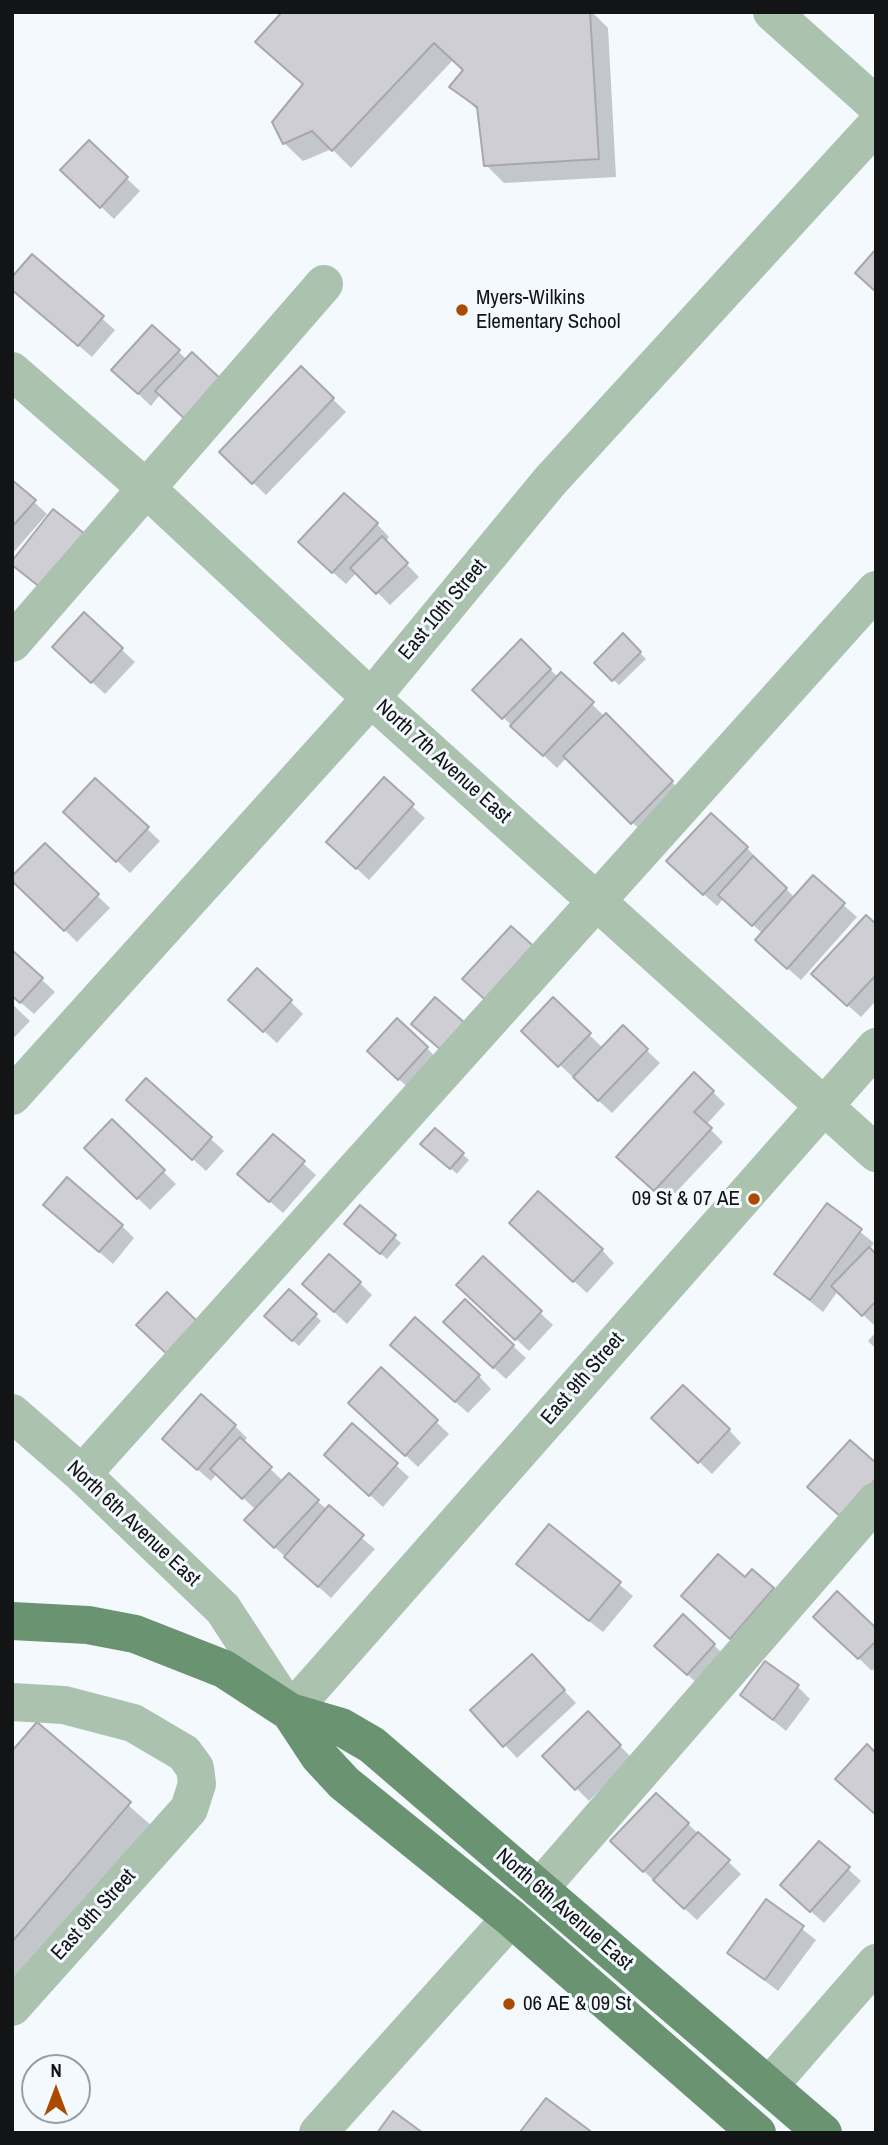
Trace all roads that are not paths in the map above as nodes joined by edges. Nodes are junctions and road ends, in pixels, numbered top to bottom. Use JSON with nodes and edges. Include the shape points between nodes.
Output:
{"nodes":[{"id":1,"x":772,"y":12,"type":"edge"},
{"id":2,"x":876,"y":105,"type":"edge"},
{"id":3,"x":876,"y":125,"type":"edge"},
{"id":4,"x":324,"y":284,"type":"dead end"},
{"id":5,"x":12,"y":371,"type":"edge"},
{"id":6,"x":147,"y":489,"type":"junction"},
{"id":7,"x":876,"y":590,"type":"edge"},
{"id":8,"x":12,"y":643,"type":"edge"},
{"id":9,"x":371,"y":698,"type":"junction"},
{"id":10,"x":597,"y":900,"type":"junction"},
{"id":11,"x":876,"y":1046,"type":"edge"},
{"id":12,"x":12,"y":1096,"type":"edge"},
{"id":13,"x":822,"y":1106,"type":"junction"},
{"id":14,"x":876,"y":1153,"type":"edge"},
{"id":15,"x":17,"y":1426,"type":"edge"},
{"id":16,"x":82,"y":1474,"type":"junction"},
{"id":17,"x":876,"y":1501,"type":"edge"},
{"id":18,"x":12,"y":1620,"type":"edge"},
{"id":19,"x":12,"y":1702,"type":"edge"},
{"id":20,"x":290,"y":1712,"type":"junction"},
{"id":21,"x":539,"y":1889,"type":"junction"},
{"id":22,"x":511,"y":1918,"type":"junction"},
{"id":23,"x":876,"y":1962,"type":"edge"},
{"id":24,"x":12,"y":2007,"type":"edge"},
{"id":25,"x":769,"y":2086,"type":"junction"},
{"id":26,"x":741,"y":2128,"type":"edge"},
{"id":27,"x":318,"y":2133,"type":"edge"},
{"id":28,"x":823,"y":2133,"type":"edge"}],
"edges":[{"from":1,"to":2,"type":"street"},
{"from":3,"to":9,"type":"street","name":"East 10th Street","via":[[550,481]]},
{"from":4,"to":6,"type":"street"},
{"from":5,"to":6,"type":"street","name":"North 7th Avenue East"},
{"from":6,"to":8,"type":"street"},
{"from":6,"to":9,"type":"street","name":"North 7th Avenue East"},
{"from":7,"to":10,"type":"street"},
{"from":9,"to":10,"type":"street","name":"North 7th Avenue East"},
{"from":9,"to":12,"type":"street","name":"East 10th Street"},
{"from":10,"to":13,"type":"street","name":"North 7th Avenue East"},
{"from":10,"to":16,"type":"street"},
{"from":11,"to":13,"type":"street","name":"East 9th Street"},
{"from":13,"to":14,"type":"street","name":"North 7th Avenue East"},
{"from":13,"to":20,"type":"street","name":"East 9th Street"},
{"from":15,"to":16,"type":"street","name":"North 6th Avenue East"},
{"from":16,"to":20,"type":"street","name":"North 6th Avenue East","via":[[223,1609]]},
{"from":17,"to":21,"type":"street"},
{"from":18,"to":20,"type":"main road","via":[[88,1625],[135,1634],[224,1669]]},
{"from":19,"to":24,"type":"street","name":"East 9th Street","via":[[91,1710],[133,1723],[172,1743],[194,1768],[197,1784],[189,1808],[176,1824]]},
{"from":20,"to":21,"type":"main road","name":"North 6th Avenue East","via":[[341,1727],[372,1745]]},
{"from":20,"to":22,"type":"main road","name":"North 6th Avenue East","via":[[319,1756],[344,1783]]},
{"from":21,"to":25,"type":"main road","name":"North 6th Avenue East"},
{"from":22,"to":26,"type":"main road","name":"North 6th Avenue East"},
{"from":22,"to":27,"type":"street"},
{"from":23,"to":25,"type":"street"},
{"from":25,"to":28,"type":"main road","name":"North 6th Avenue East"}]}
